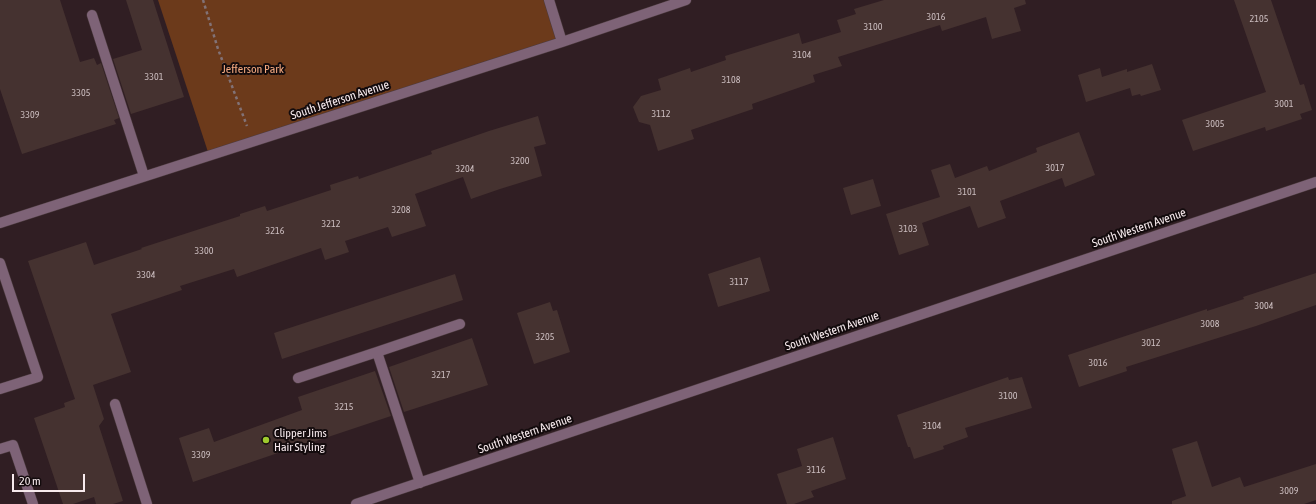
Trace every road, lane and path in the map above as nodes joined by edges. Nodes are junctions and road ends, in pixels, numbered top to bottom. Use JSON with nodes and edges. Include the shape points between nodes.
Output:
{"nodes":[{"id":1,"x":203,"y":0,"type":"edge"},
{"id":2,"x":549,"y":0,"type":"edge"},
{"id":3,"x":686,"y":0,"type":"edge"},
{"id":4,"x":92,"y":15,"type":"dead end"},
{"id":5,"x":562,"y":42,"type":"junction"},
{"id":6,"x":253,"y":141,"type":"junction"},
{"id":7,"x":144,"y":176,"type":"junction"},
{"id":8,"x":1316,"y":182,"type":"edge"},
{"id":9,"x":0,"y":223,"type":"edge"},
{"id":10,"x":0,"y":262,"type":"edge"},
{"id":11,"x":4,"y":290,"type":"edge"},
{"id":12,"x":460,"y":324,"type":"dead end"},
{"id":13,"x":377,"y":352,"type":"junction"},
{"id":14,"x":298,"y":378,"type":"dead end"},
{"id":15,"x":0,"y":389,"type":"edge"},
{"id":16,"x":114,"y":404,"type":"dead end"},
{"id":17,"x":0,"y":449,"type":"edge"},
{"id":18,"x":420,"y":483,"type":"junction"},
{"id":19,"x":372,"y":501,"type":"edge"},
{"id":20,"x":33,"y":504,"type":"edge"},
{"id":21,"x":147,"y":504,"type":"edge"},
{"id":22,"x":356,"y":504,"type":"edge"}],
"edges":[{"from":1,"to":6,"type":"path"},
{"from":2,"to":5,"type":"street"},
{"from":3,"to":5,"type":"street","name":"South Jefferson Avenue"},
{"from":4,"to":7,"type":"street"},
{"from":5,"to":6,"type":"street","name":"South Jefferson Avenue"},
{"from":6,"to":7,"type":"street","name":"South Jefferson Avenue"},
{"from":7,"to":9,"type":"street","name":"South Jefferson Avenue"},
{"from":8,"to":18,"type":"street","name":"South Western Avenue"},
{"from":10,"to":11,"type":"street"},
{"from":11,"to":15,"type":"street","via":[[38,377]]},
{"from":12,"to":13,"type":"street"},
{"from":13,"to":14,"type":"street"},
{"from":13,"to":18,"type":"street"},
{"from":16,"to":21,"type":"street"},
{"from":17,"to":20,"type":"street","via":[[13,445]]},
{"from":18,"to":19,"type":"street","name":"South Western Avenue"},
{"from":19,"to":22,"type":"street","name":"South Western Avenue"}]}
